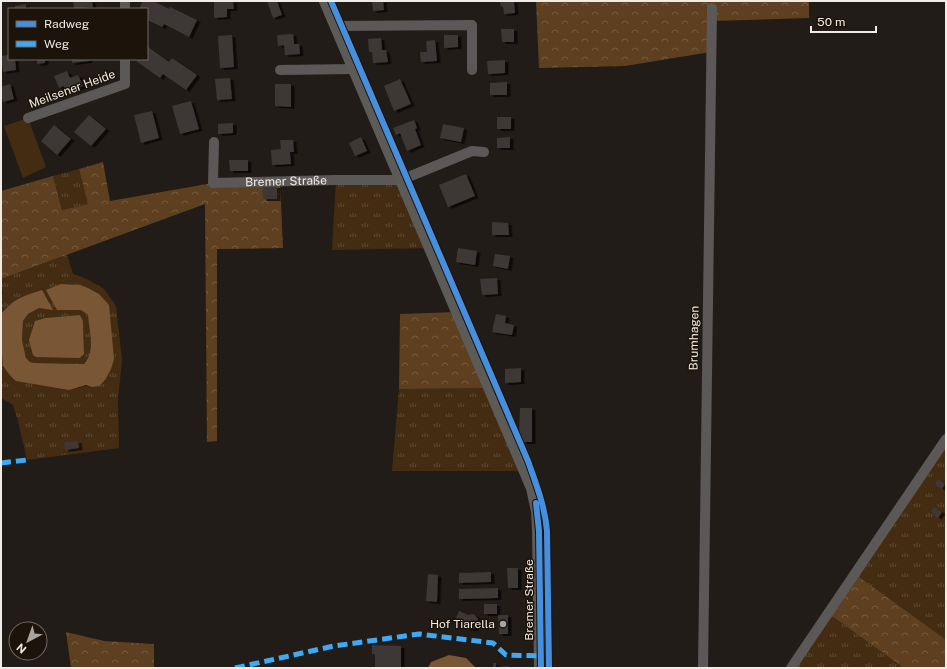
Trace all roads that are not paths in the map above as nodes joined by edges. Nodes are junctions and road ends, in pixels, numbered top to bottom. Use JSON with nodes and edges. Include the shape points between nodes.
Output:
{"nodes":[{"id":1,"x":326,"y":1,"type":"edge"},
{"id":2,"x":712,"y":8,"type":"dead end"},
{"id":3,"x":336,"y":26,"type":"junction"},
{"id":4,"x":125,"y":60,"type":"edge"},
{"id":5,"x":354,"y":69,"type":"junction"},
{"id":6,"x":280,"y":70,"type":"dead end"},
{"id":7,"x":472,"y":70,"type":"dead end"},
{"id":8,"x":28,"y":118,"type":"dead end"},
{"id":9,"x":214,"y":142,"type":"dead end"},
{"id":10,"x":484,"y":152,"type":"dead end"},
{"id":11,"x":401,"y":180,"type":"junction"},
{"id":12,"x":946,"y":439,"type":"edge"},
{"id":13,"x":541,"y":668,"type":"edge"},
{"id":14,"x":703,"y":668,"type":"edge"},
{"id":15,"x":791,"y":668,"type":"edge"}],
"edges":[{"from":1,"to":3,"type":"street","name":"Bremer Straße"},
{"from":2,"to":14,"type":"street","name":"Brumhagen"},
{"from":3,"to":5,"type":"street","name":"Bremer Straße"},
{"from":3,"to":7,"type":"street","via":[[472,25]]},
{"from":4,"to":8,"type":"street","name":"Meilsener Heide","via":[[125,84]]},
{"from":5,"to":6,"type":"street"},
{"from":5,"to":11,"type":"street","name":"Bremer Straße"},
{"from":9,"to":11,"type":"street","name":"Bremer Straße","via":[[213,184]]},
{"from":10,"to":11,"type":"street","name":"Bremer Straße","via":[[472,151]]},
{"from":11,"to":13,"type":"street","name":"Bremer Straße","via":[[533,488],[539,531]]},
{"from":12,"to":15,"type":"street"}]}
